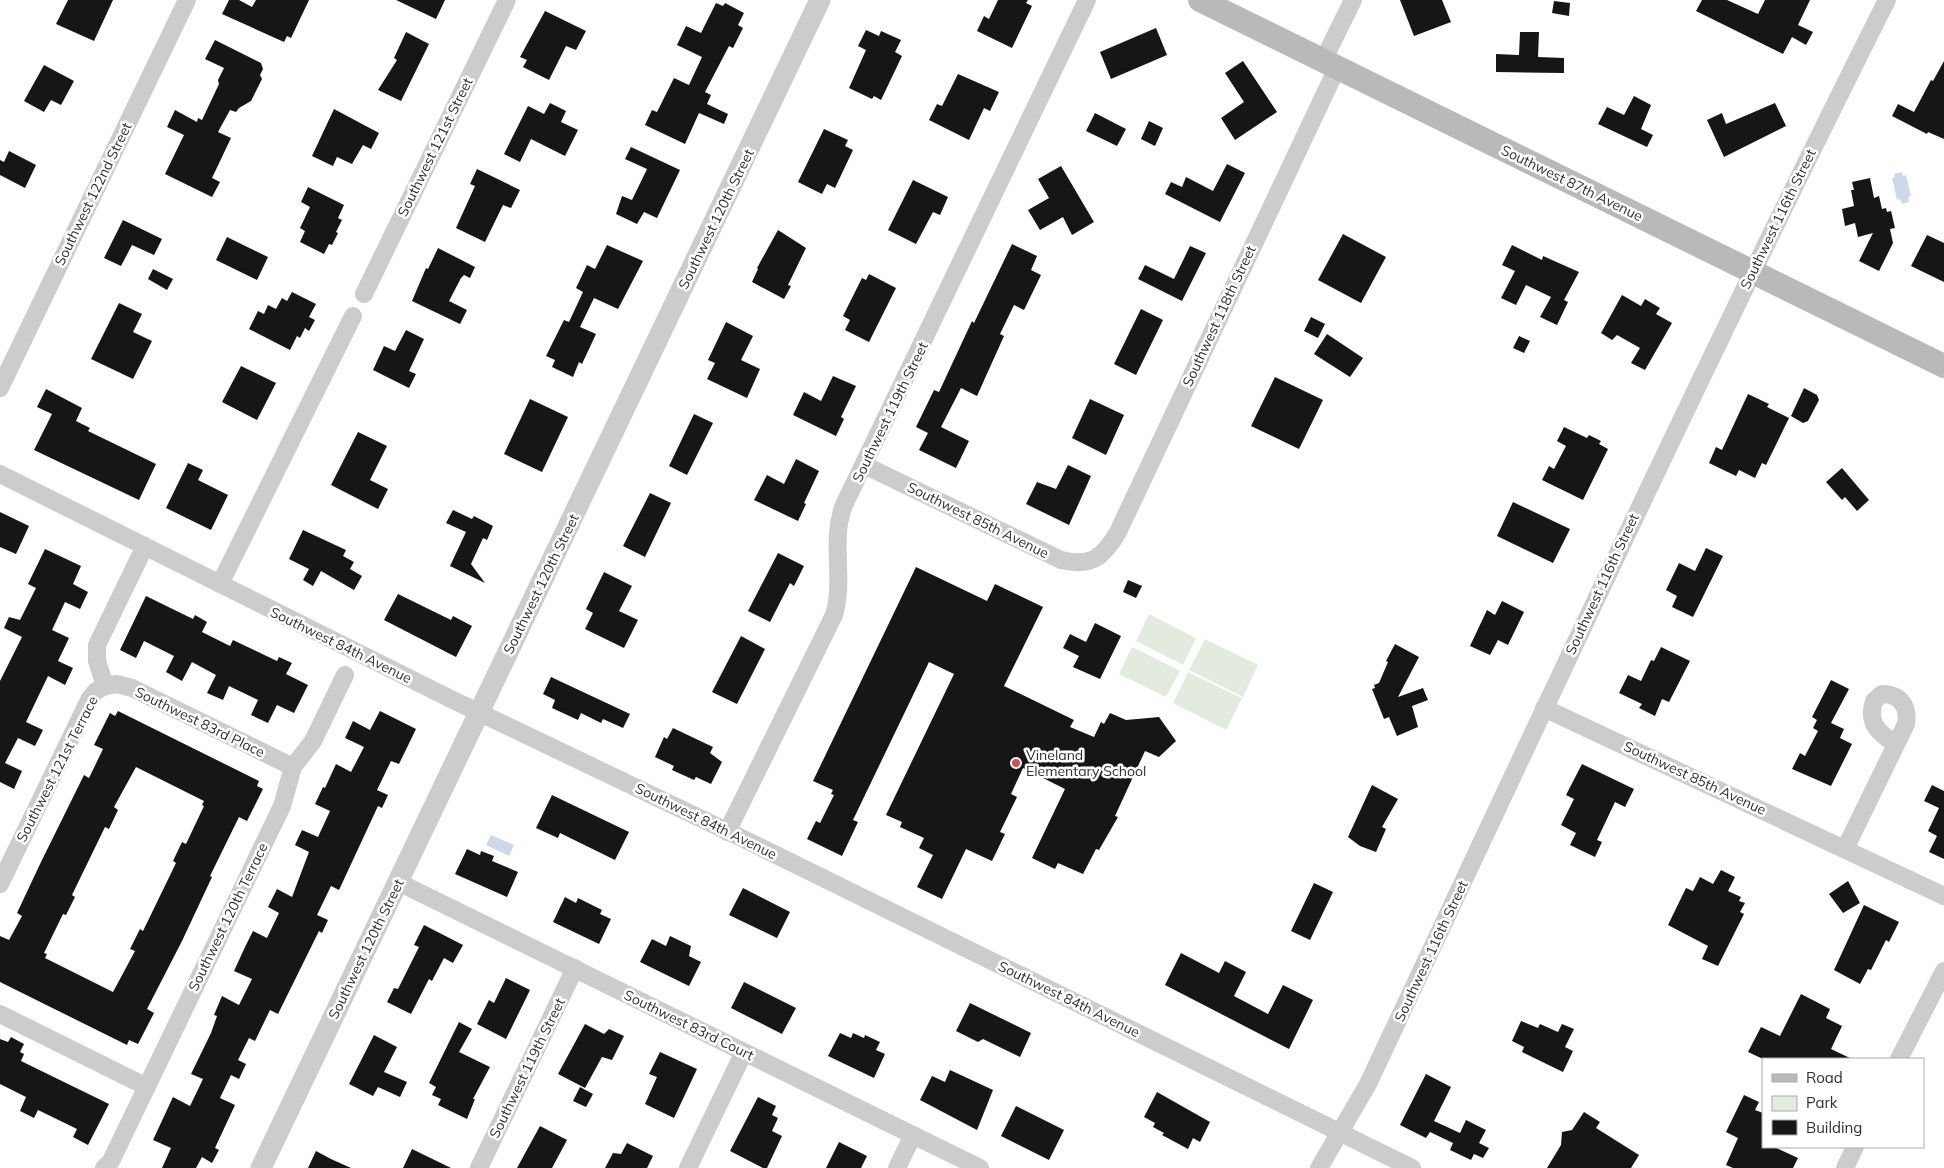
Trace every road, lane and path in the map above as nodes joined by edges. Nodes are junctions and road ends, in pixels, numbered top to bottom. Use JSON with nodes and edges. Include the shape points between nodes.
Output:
{"nodes":[{"id":1,"x":187,"y":0,"type":"edge"},
{"id":2,"x":507,"y":0,"type":"edge"},
{"id":3,"x":820,"y":0,"type":"edge"},
{"id":4,"x":1087,"y":0,"type":"edge"},
{"id":5,"x":1200,"y":0,"type":"edge"},
{"id":6,"x":1353,"y":0,"type":"edge"},
{"id":7,"x":1887,"y":0,"type":"edge"},
{"id":8,"x":1330,"y":64,"type":"junction"},
{"id":9,"x":1752,"y":272,"type":"junction"},
{"id":10,"x":364,"y":294,"type":"dead end"},
{"id":11,"x":353,"y":316,"type":"dead end"},
{"id":12,"x":1944,"y":366,"type":"edge"},
{"id":13,"x":0,"y":388,"type":"edge"},
{"id":14,"x":864,"y":466,"type":"junction"},
{"id":15,"x":0,"y":474,"type":"edge"},
{"id":16,"x":145,"y":546,"type":"junction"},
{"id":17,"x":1095,"y":559,"type":"joint"},
{"id":18,"x":220,"y":584,"type":"junction"},
{"id":19,"x":346,"y":675,"type":"dead end"},
{"id":20,"x":105,"y":686,"type":"junction"},
{"id":21,"x":1544,"y":708,"type":"junction"},
{"id":22,"x":480,"y":712,"type":"junction"},
{"id":23,"x":1896,"y":744,"type":"dead end"},
{"id":24,"x":293,"y":767,"type":"junction"},
{"id":25,"x":728,"y":832,"type":"junction"},
{"id":26,"x":1845,"y":849,"type":"junction"},
{"id":27,"x":398,"y":882,"type":"junction"},
{"id":28,"x":0,"y":884,"type":"edge"},
{"id":29,"x":1944,"y":896,"type":"edge"},
{"id":30,"x":575,"y":968,"type":"junction"},
{"id":31,"x":1944,"y":971,"type":"edge"},
{"id":32,"x":0,"y":1014,"type":"edge"},
{"id":33,"x":744,"y":1052,"type":"junction"},
{"id":34,"x":1900,"y":1058,"type":"edge"},
{"id":35,"x":147,"y":1087,"type":"junction"},
{"id":36,"x":1340,"y":1132,"type":"junction"},
{"id":37,"x":913,"y":1135,"type":"junction"},
{"id":38,"x":1855,"y":1148,"type":"edge"},
{"id":39,"x":109,"y":1166,"type":"edge"},
{"id":40,"x":261,"y":1168,"type":"edge"},
{"id":41,"x":479,"y":1168,"type":"edge"},
{"id":42,"x":688,"y":1168,"type":"edge"},
{"id":43,"x":897,"y":1168,"type":"edge"},
{"id":44,"x":980,"y":1168,"type":"edge"},
{"id":45,"x":1319,"y":1168,"type":"edge"},
{"id":46,"x":1412,"y":1168,"type":"edge"},
{"id":47,"x":1845,"y":1168,"type":"edge"}],
"edges":[{"from":1,"to":13,"type":"street","name":"Southwest 122nd Street"},
{"from":2,"to":10,"type":"street","name":"Southwest 121st Street"},
{"from":3,"to":22,"type":"street","name":"Southwest 120th Street"},
{"from":4,"to":14,"type":"street","name":"Southwest 119th Street"},
{"from":5,"to":8,"type":"main road","name":"Southwest 87th Avenue"},
{"from":6,"to":8,"type":"street","name":"Southwest 118th Street"},
{"from":7,"to":9,"type":"street","name":"Southwest 116th Street"},
{"from":8,"to":9,"type":"main road","name":"Southwest 87th Avenue"},
{"from":8,"to":17,"type":"street","name":"Southwest 118th Street","via":[[1118,532],[1108,549]]},
{"from":9,"to":12,"type":"main road","name":"Southwest 87th Avenue"},
{"from":9,"to":21,"type":"street","name":"Southwest 116th Street"},
{"from":11,"to":18,"type":"street"},
{"from":14,"to":17,"type":"street","name":"Southwest 85th Avenue","via":[[1061,560],[1080,563]]},
{"from":14,"to":25,"type":"street","name":"Southwest 119th Street","via":[[840,518],[839,595],[834,616]]},
{"from":15,"to":16,"type":"street","name":"Southwest 84th Avenue"},
{"from":16,"to":18,"type":"street","name":"Southwest 84th Avenue"},
{"from":16,"to":20,"type":"street","name":"Southwest 121st Terrace","via":[[97,645],[97,661]]},
{"from":18,"to":22,"type":"street","name":"Southwest 84th Avenue"},
{"from":19,"to":24,"type":"street","name":"Southwest 120th Terrace","via":[[313,742]]},
{"from":20,"to":24,"type":"street","name":"Southwest 83rd Place","via":[[117,684],[132,688]]},
{"from":20,"to":28,"type":"street","name":"Southwest 121st Terrace","via":[[90,698]]},
{"from":21,"to":26,"type":"street","name":"Southwest 85th Avenue"},
{"from":21,"to":36,"type":"street","name":"Southwest 116th Street","via":[[1368,1084]]},
{"from":22,"to":25,"type":"street","name":"Southwest 84th Avenue"},
{"from":22,"to":27,"type":"street","name":"Southwest 120th Street"},
{"from":23,"to":26,"type":"street"},
{"from":24,"to":35,"type":"street","name":"Southwest 120th Terrace","via":[[282,806]]},
{"from":25,"to":36,"type":"street","name":"Southwest 84th Avenue"},
{"from":26,"to":29,"type":"street","name":"Southwest 85th Avenue"},
{"from":27,"to":30,"type":"street","name":"Southwest 83rd Court"},
{"from":27,"to":40,"type":"street","name":"Southwest 120th Street"},
{"from":30,"to":33,"type":"street","name":"Southwest 83rd Court"},
{"from":30,"to":41,"type":"street","name":"Southwest 119th Street"},
{"from":31,"to":34,"type":"street"},
{"from":32,"to":35,"type":"street"},
{"from":33,"to":37,"type":"street","name":"Southwest 83rd Court"},
{"from":33,"to":42,"type":"street"},
{"from":35,"to":39,"type":"street","name":"Southwest 120th Terrace"},
{"from":36,"to":45,"type":"street","name":"Southwest 116th Street"},
{"from":36,"to":46,"type":"street","name":"Southwest 84th Avenue"},
{"from":37,"to":43,"type":"street"},
{"from":37,"to":44,"type":"street","name":"Southwest 83rd Court"},
{"from":38,"to":47,"type":"street"}]}
